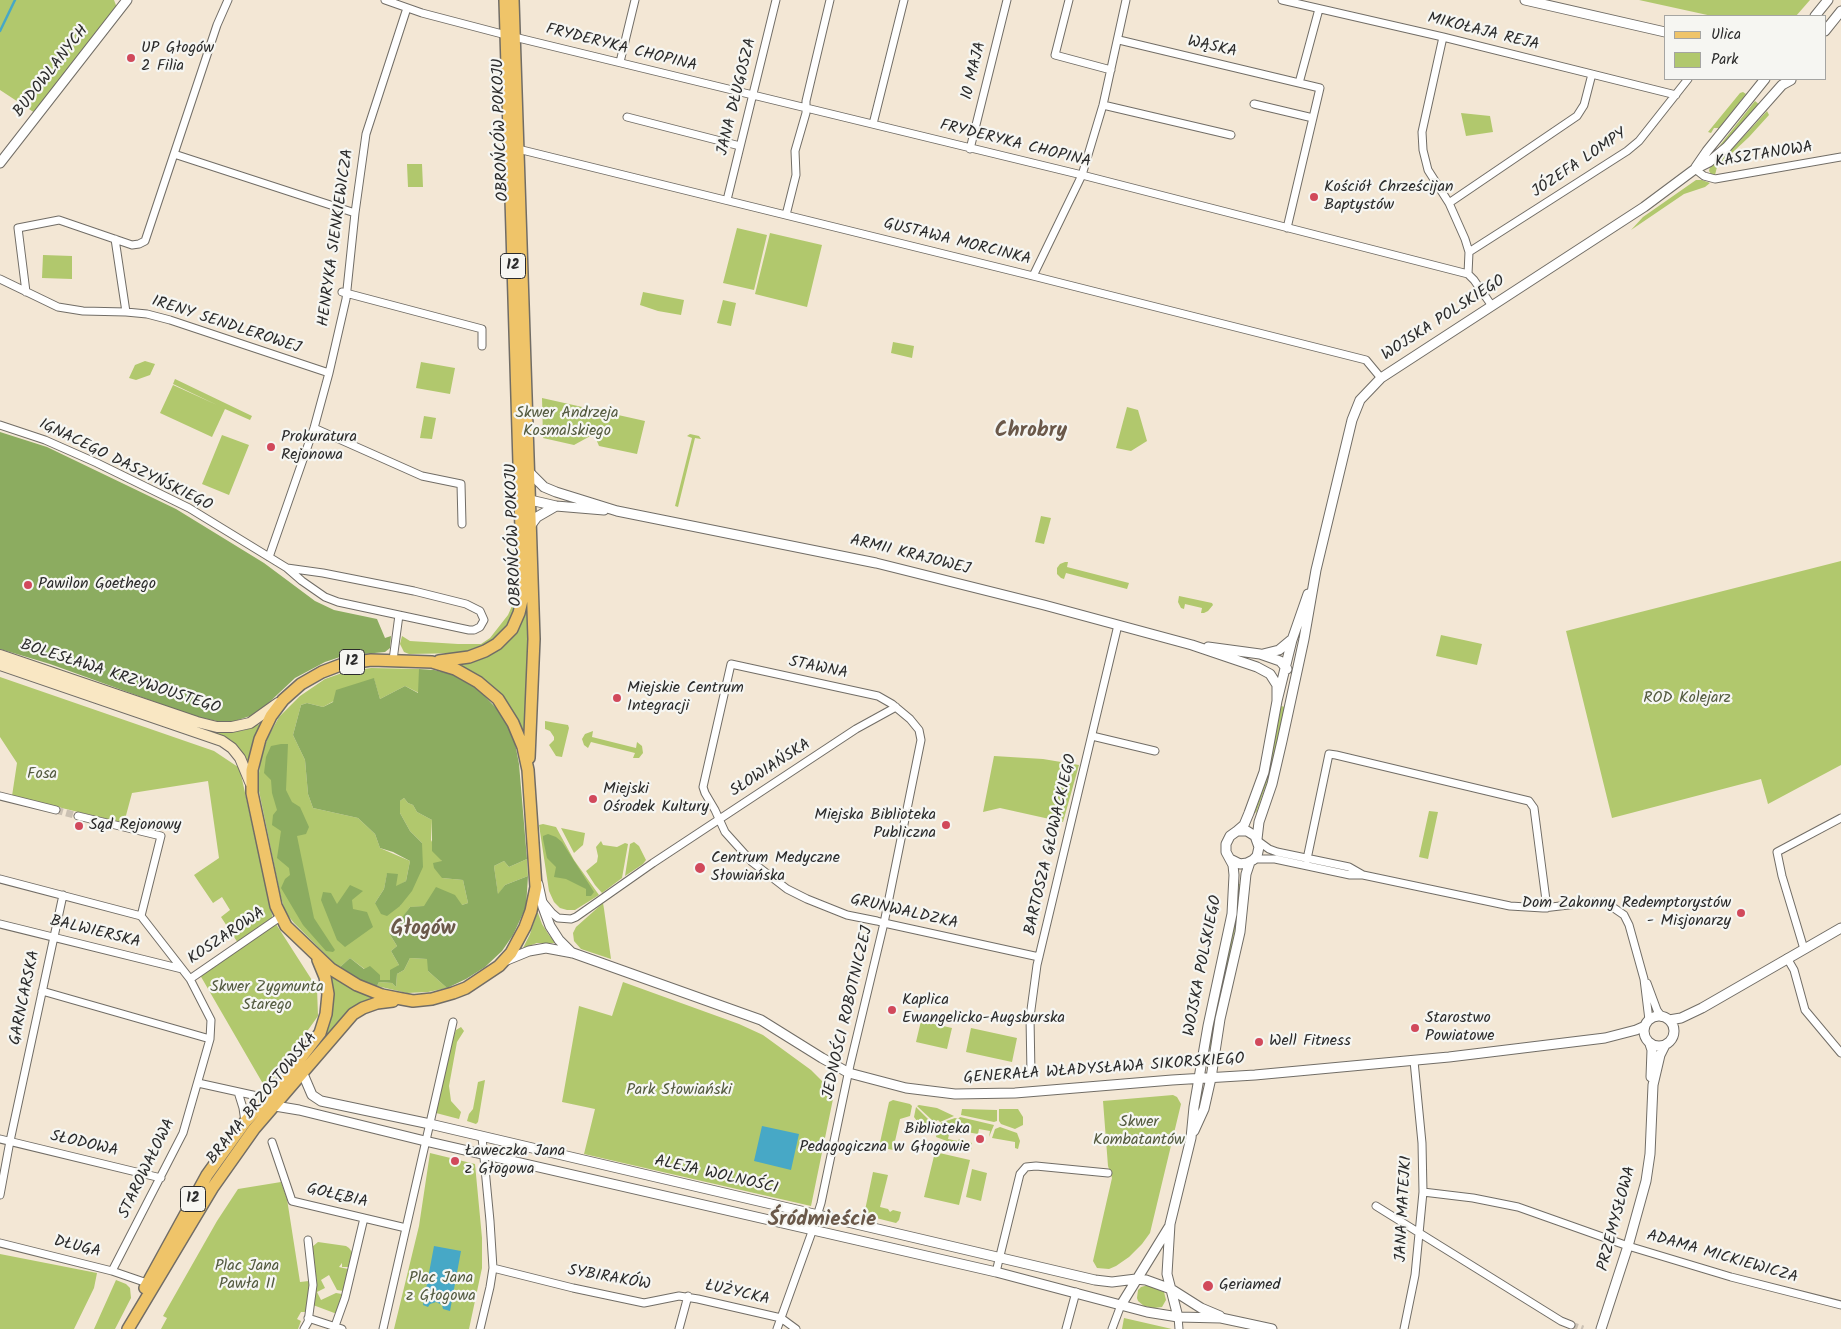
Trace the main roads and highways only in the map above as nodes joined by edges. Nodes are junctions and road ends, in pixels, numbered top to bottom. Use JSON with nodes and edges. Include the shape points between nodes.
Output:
{"nodes":[{"id":1,"x":505,"y":0,"type":"edge"},
{"id":2,"x":513,"y":0,"type":"edge"},
{"id":3,"x":510,"y":36,"type":"junction"},
{"id":4,"x":527,"y":497,"type":"junction"},
{"id":5,"x":0,"y":655,"type":"edge"},
{"id":6,"x":432,"y":662,"type":"junction"},
{"id":7,"x":0,"y":665,"type":"edge"},
{"id":8,"x":283,"y":700,"type":"junction"},
{"id":9,"x":528,"y":770,"type":"junction"},
{"id":10,"x":251,"y":786,"type":"junction"},
{"id":11,"x":316,"y":956,"type":"junction"},
{"id":12,"x":413,"y":1001,"type":"junction"},
{"id":13,"x":138,"y":1311,"type":"junction"},
{"id":14,"x":128,"y":1329,"type":"edge"}],
"edges":[{"from":1,"to":3,"type":"main road","name":"OBROŃCÓW POKOJU","number":"12"},
{"from":2,"to":3,"type":"main road","name":"OBROŃCÓW POKOJU","number":"12"},
{"from":3,"to":4,"type":"main road","name":"OBROŃCÓW POKOJU","number":"12"},
{"from":3,"to":4,"type":"main road","name":"OBROŃCÓW POKOJU","number":"12","via":[[518,149],[529,472]]},
{"from":4,"to":6,"type":"main road","name":"OBROŃCÓW POKOJU","number":"12","via":[[523,596],[512,629],[497,644],[479,654]]},
{"from":4,"to":9,"type":"main road","name":"OBROŃCÓW POKOJU","number":"12","via":[[531,525],[534,655]]},
{"from":5,"to":8,"type":"main road","name":"BOLESŁAWA KRZYWOUSTEGO","via":[[217,727],[232,728],[250,723]]},
{"from":6,"to":8,"type":"main road","number":"12","via":[[362,660],[337,666],[307,680]]},
{"from":6,"to":9,"type":"main road","number":"12","via":[[471,677],[498,699],[513,723]]},
{"from":7,"to":10,"type":"main road","name":"BOLESŁAWA KRZYWOUSTEGO","via":[[222,741],[240,758]]},
{"from":8,"to":10,"type":"main road","number":"12","via":[[260,739]]},
{"from":9,"to":12,"type":"main road","number":"12","via":[[536,887],[531,911],[518,941],[504,961],[476,982],[455,993]]},
{"from":10,"to":11,"type":"main road","number":"12","via":[[280,918]]},
{"from":11,"to":12,"type":"main road","number":"12","via":[[357,985],[382,995]]},
{"from":11,"to":13,"type":"main road","name":"BRAMA BRZOSTOWSKA","number":"12","via":[[328,994],[324,1023],[312,1044],[245,1122],[207,1175],[147,1283]]},
{"from":12,"to":13,"type":"main road","name":"BRAMA BRZOSTOWSKA","number":"12","via":[[384,1002],[357,1011],[350,1017],[254,1129],[227,1166]]},
{"from":13,"to":14,"type":"main road","name":"BRAMA BRZOSTOWSKA","number":"12"}]}
